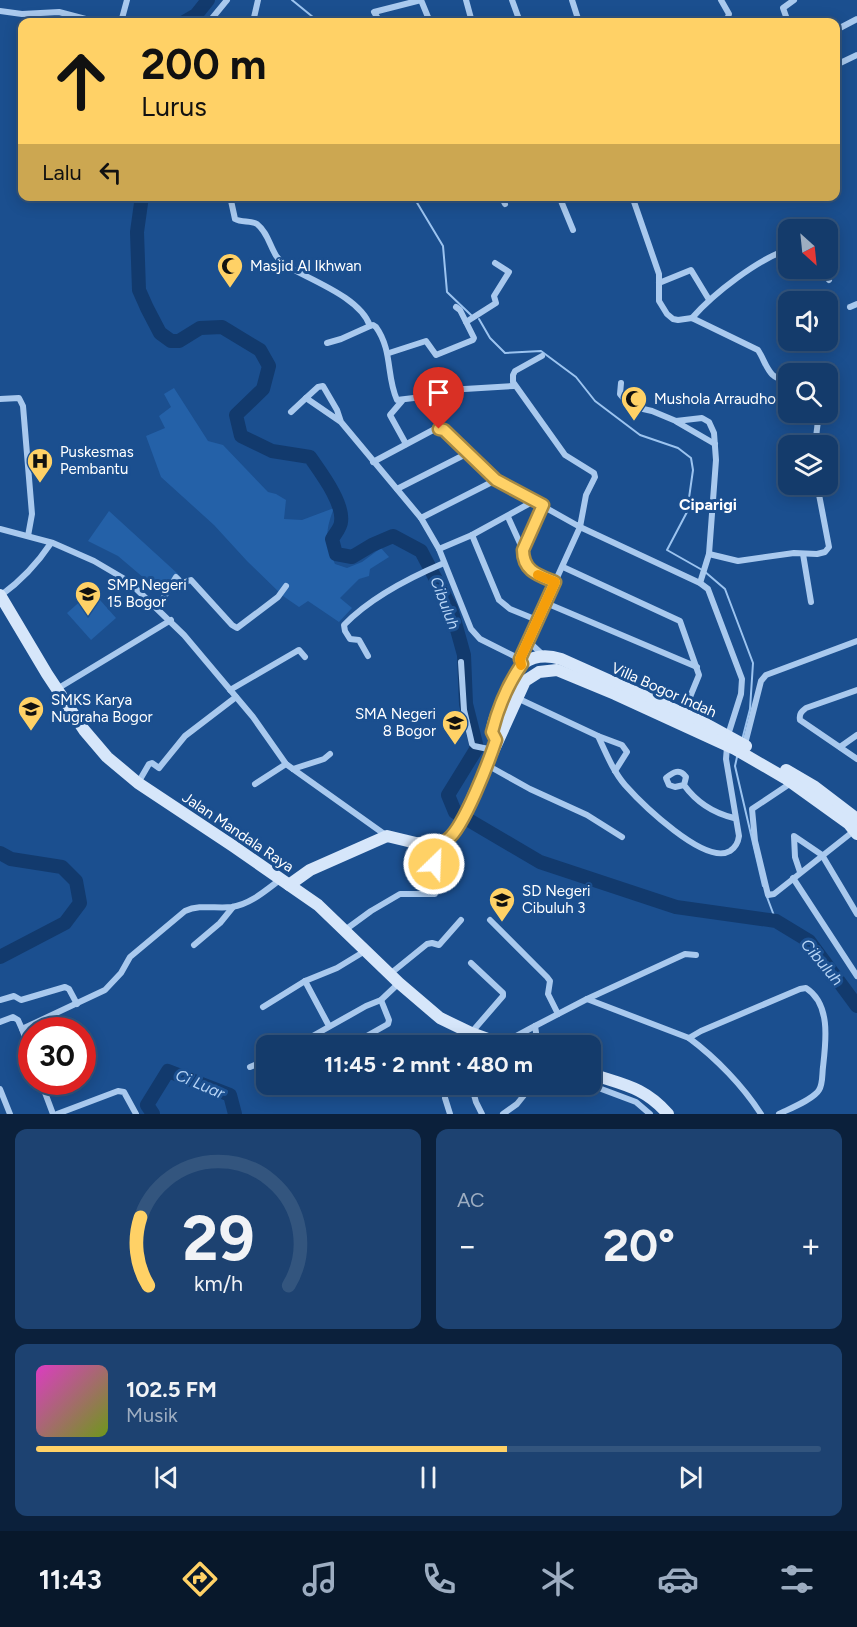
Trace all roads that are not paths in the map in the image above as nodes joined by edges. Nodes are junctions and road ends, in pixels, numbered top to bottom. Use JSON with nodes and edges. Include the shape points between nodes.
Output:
{"nodes":[{"id":1,"x":127,"y":0,"type":"edge"},
{"id":2,"x":227,"y":0,"type":"edge"},
{"id":3,"x":258,"y":0,"type":"edge"},
{"id":4,"x":421,"y":0,"type":"edge"},
{"id":5,"x":466,"y":0,"type":"edge"},
{"id":6,"x":512,"y":0,"type":"edge"},
{"id":7,"x":572,"y":0,"type":"edge"},
{"id":8,"x":721,"y":0,"type":"edge"},
{"id":9,"x":794,"y":0,"type":"edge"},
{"id":10,"x":0,"y":11,"type":"edge"},
{"id":11,"x":81,"y":18,"type":"edge"},
{"id":12,"x":122,"y":18,"type":"edge"},
{"id":13,"x":212,"y":18,"type":"edge"},
{"id":14,"x":254,"y":18,"type":"edge"},
{"id":15,"x":378,"y":18,"type":"edge"},
{"id":16,"x":428,"y":18,"type":"edge"},
{"id":17,"x":471,"y":18,"type":"edge"},
{"id":18,"x":519,"y":18,"type":"edge"},
{"id":19,"x":578,"y":18,"type":"edge"},
{"id":20,"x":728,"y":18,"type":"edge"},
{"id":21,"x":787,"y":18,"type":"edge"},
{"id":22,"x":857,"y":19,"type":"edge"},
{"id":23,"x":840,"y":28,"type":"edge"},
{"id":24,"x":857,"y":54,"type":"edge"},
{"id":25,"x":840,"y":63,"type":"edge"},
{"id":26,"x":231,"y":201,"type":"edge"},
{"id":27,"x":504,"y":201,"type":"edge"},
{"id":28,"x":561,"y":201,"type":"edge"},
{"id":29,"x":634,"y":201,"type":"edge"},
{"id":30,"x":505,"y":204,"type":"dead end"},
{"id":31,"x":573,"y":230,"type":"dead end"},
{"id":32,"x":778,"y":253,"type":"edge"},
{"id":33,"x":495,"y":263,"type":"dead end"},
{"id":34,"x":659,"y":283,"type":"junction"},
{"id":35,"x":708,"y":298,"type":"dead end"},
{"id":36,"x":456,"y":307,"type":"dead end"},
{"id":37,"x":692,"y":318,"type":"junction"},
{"id":38,"x":466,"y":322,"type":"junction"},
{"id":39,"x":370,"y":326,"type":"junction"},
{"id":40,"x":327,"y":343,"type":"dead end"},
{"id":41,"x":389,"y":353,"type":"junction"},
{"id":42,"x":542,"y":356,"type":"dead end"},
{"id":43,"x":778,"y":379,"type":"edge"},
{"id":44,"x":621,"y":383,"type":"dead end"},
{"id":45,"x":514,"y":386,"type":"junction"},
{"id":46,"x":306,"y":398,"type":"junction"},
{"id":47,"x":0,"y":399,"type":"edge"},
{"id":48,"x":402,"y":401,"type":"junction"},
{"id":49,"x":291,"y":412,"type":"dead end"},
{"id":50,"x":676,"y":421,"type":"junction"},
{"id":51,"x":341,"y":422,"type":"junction"},
{"id":52,"x":406,"y":444,"type":"junction"},
{"id":53,"x":715,"y":444,"type":"junction"},
{"id":54,"x":468,"y":453,"type":"junction"},
{"id":55,"x":373,"y":462,"type":"junction"},
{"id":56,"x":496,"y":480,"type":"junction"},
{"id":57,"x":397,"y":489,"type":"junction"},
{"id":58,"x":819,"y":495,"type":"edge"},
{"id":59,"x":534,"y":501,"type":"junction"},
{"id":60,"x":543,"y":505,"type":"junction"},
{"id":61,"x":508,"y":517,"type":"junction"},
{"id":62,"x":421,"y":518,"type":"junction"},
{"id":63,"x":580,"y":527,"type":"junction"},
{"id":64,"x":0,"y":529,"type":"edge"},
{"id":65,"x":472,"y":535,"type":"junction"},
{"id":66,"x":28,"y":536,"type":"junction"},
{"id":67,"x":51,"y":543,"type":"junction"},
{"id":68,"x":439,"y":549,"type":"junction"},
{"id":69,"x":523,"y":550,"type":"junction"},
{"id":70,"x":709,"y":554,"type":"junction"},
{"id":71,"x":803,"y":554,"type":"junction"},
{"id":72,"x":444,"y":563,"type":"junction"},
{"id":73,"x":563,"y":567,"type":"junction"},
{"id":74,"x":701,"y":579,"type":"junction"},
{"id":75,"x":555,"y":582,"type":"junction"},
{"id":76,"x":286,"y":586,"type":"dead end"},
{"id":77,"x":0,"y":595,"type":"edge"},
{"id":78,"x":811,"y":602,"type":"dead end"},
{"id":79,"x":546,"y":603,"type":"junction"},
{"id":80,"x":158,"y":608,"type":"junction"},
{"id":81,"x":171,"y":620,"type":"junction"},
{"id":82,"x":537,"y":620,"type":"junction"},
{"id":83,"x":528,"y":641,"type":"junction"},
{"id":84,"x":857,"y":641,"type":"edge"},
{"id":85,"x":368,"y":656,"type":"dead end"},
{"id":86,"x":545,"y":656,"type":"junction"},
{"id":87,"x":305,"y":657,"type":"dead end"},
{"id":88,"x":461,"y":662,"type":"dead end"},
{"id":89,"x":521,"y":662,"type":"junction"},
{"id":90,"x":697,"y":667,"type":"junction"},
{"id":91,"x":57,"y":689,"type":"junction"},
{"id":92,"x":230,"y":690,"type":"junction"},
{"id":93,"x":857,"y":690,"type":"edge"},
{"id":94,"x":511,"y":695,"type":"junction"},
{"id":95,"x":236,"y":697,"type":"junction"},
{"id":96,"x":681,"y":718,"type":"junction"},
{"id":97,"x":857,"y":735,"type":"edge"},
{"id":98,"x":598,"y":736,"type":"junction"},
{"id":99,"x":738,"y":745,"type":"junction"},
{"id":100,"x":486,"y":746,"type":"junction"},
{"id":101,"x":840,"y":747,"type":"junction"},
{"id":102,"x":330,"y":754,"type":"dead end"},
{"id":103,"x":857,"y":758,"type":"edge"},
{"id":104,"x":286,"y":764,"type":"junction"},
{"id":105,"x":487,"y":765,"type":"junction"},
{"id":106,"x":293,"y":769,"type":"junction"},
{"id":107,"x":615,"y":771,"type":"junction"},
{"id":108,"x":138,"y":783,"type":"junction"},
{"id":109,"x":792,"y":783,"type":"junction"},
{"id":110,"x":255,"y":784,"type":"dead end"},
{"id":111,"x":684,"y":785,"type":"dead end"},
{"id":112,"x":734,"y":818,"type":"junction"},
{"id":113,"x":856,"y":828,"type":"edge"},
{"id":114,"x":387,"y":836,"type":"junction"},
{"id":115,"x":622,"y":837,"type":"dead end"},
{"id":116,"x":435,"y":843,"type":"junction"},
{"id":117,"x":822,"y":855,"type":"junction"},
{"id":118,"x":800,"y":872,"type":"junction"},
{"id":119,"x":793,"y":878,"type":"junction"},
{"id":120,"x":285,"y":882,"type":"junction"},
{"id":121,"x":233,"y":907,"type":"junction"},
{"id":122,"x":857,"y":914,"type":"edge"},
{"id":123,"x":461,"y":920,"type":"dead end"},
{"id":124,"x":490,"y":920,"type":"dead end"},
{"id":125,"x":344,"y":931,"type":"junction"},
{"id":126,"x":194,"y":945,"type":"dead end"},
{"id":127,"x":365,"y":951,"type":"junction"},
{"id":128,"x":696,"y":956,"type":"dead end"},
{"id":129,"x":857,"y":958,"type":"edge"},
{"id":130,"x":848,"y":962,"type":"junction"},
{"id":131,"x":471,"y":963,"type":"dead end"},
{"id":132,"x":857,"y":976,"type":"edge"},
{"id":133,"x":394,"y":979,"type":"junction"},
{"id":134,"x":305,"y":981,"type":"junction"},
{"id":135,"x":587,"y":999,"type":"junction"},
{"id":136,"x":0,"y":1000,"type":"edge"},
{"id":137,"x":381,"y":1000,"type":"junction"},
{"id":138,"x":77,"y":1004,"type":"junction"},
{"id":139,"x":263,"y":1007,"type":"dead end"},
{"id":140,"x":558,"y":1014,"type":"junction"},
{"id":141,"x":49,"y":1017,"type":"edge"},
{"id":142,"x":18,"y":1020,"type":"edge"},
{"id":143,"x":0,"y":1022,"type":"edge"},
{"id":144,"x":329,"y":1026,"type":"junction"},
{"id":145,"x":535,"y":1026,"type":"junction"},
{"id":146,"x":471,"y":1033,"type":"junction"},
{"id":147,"x":314,"y":1035,"type":"edge"},
{"id":148,"x":368,"y":1035,"type":"edge"},
{"id":149,"x":477,"y":1035,"type":"edge"},
{"id":150,"x":518,"y":1035,"type":"edge"},
{"id":151,"x":536,"y":1035,"type":"edge"},
{"id":152,"x":689,"y":1038,"type":"junction"},
{"id":153,"x":256,"y":1065,"type":"edge"},
{"id":154,"x":250,"y":1067,"type":"dead end"},
{"id":155,"x":601,"y":1077,"type":"edge"},
{"id":156,"x":0,"y":1089,"type":"edge"},
{"id":157,"x":601,"y":1089,"type":"edge"},
{"id":158,"x":47,"y":1095,"type":"edge"},
{"id":159,"x":474,"y":1095,"type":"edge"},
{"id":160,"x":525,"y":1095,"type":"edge"},
{"id":161,"x":445,"y":1098,"type":"dead end"},
{"id":162,"x":10,"y":1114,"type":"edge"},
{"id":163,"x":55,"y":1114,"type":"edge"},
{"id":164,"x":136,"y":1114,"type":"edge"},
{"id":165,"x":450,"y":1114,"type":"edge"},
{"id":166,"x":482,"y":1114,"type":"edge"},
{"id":167,"x":503,"y":1114,"type":"edge"},
{"id":168,"x":650,"y":1114,"type":"edge"},
{"id":169,"x":668,"y":1114,"type":"edge"},
{"id":170,"x":761,"y":1114,"type":"edge"},
{"id":171,"x":779,"y":1114,"type":"edge"}],
"edges":[{"from":1,"to":12,"type":"street"},
{"from":2,"to":13,"type":"street"},
{"from":3,"to":14,"type":"street"},
{"from":4,"to":15,"type":"street","via":[[374,12]]},
{"from":4,"to":16,"type":"street"},
{"from":5,"to":17,"type":"street"},
{"from":6,"to":18,"type":"street"},
{"from":7,"to":19,"type":"street"},
{"from":8,"to":20,"type":"street"},
{"from":9,"to":21,"type":"street","via":[[783,8]]},
{"from":10,"to":11,"type":"street","via":[[58,12]]},
{"from":22,"to":23,"type":"street"},
{"from":24,"to":25,"type":"street"},
{"from":26,"to":39,"type":"street","via":[[235,219],[257,224],[283,264],[344,298],[365,315]]},
{"from":27,"to":30,"type":"street"},
{"from":28,"to":31,"type":"street"},
{"from":29,"to":34,"type":"street"},
{"from":32,"to":37,"type":"street","via":[[751,268]]},
{"from":33,"to":38,"type":"street","via":[[509,272],[494,296],[496,303]]},
{"from":34,"to":35,"type":"street","via":[[691,270]]},
{"from":34,"to":37,"type":"street","via":[[659,301],[670,317]]},
{"from":36,"to":38,"type":"street"},
{"from":37,"to":43,"type":"street","via":[[758,350],[766,368]]},
{"from":38,"to":41,"type":"street","via":[[474,340],[436,355],[429,341]]},
{"from":39,"to":40,"type":"street"},
{"from":39,"to":41,"type":"street","via":[[378,330]]},
{"from":41,"to":48,"type":"street","via":[[396,398]]},
{"from":42,"to":45,"type":"street","via":[[515,371]]},
{"from":44,"to":50,"type":"street","via":[[620,394],[630,406]]},
{"from":45,"to":48,"type":"street","via":[[448,390]]},
{"from":45,"to":63,"type":"street","via":[[565,455],[594,473]]},
{"from":46,"to":49,"type":"street"},
{"from":46,"to":51,"type":"street"},
{"from":46,"to":51,"type":"street","via":[[323,386]]},
{"from":47,"to":66,"type":"street","via":[[19,398],[23,406],[32,514]]},
{"from":48,"to":52,"type":"street","via":[[390,415]]},
{"from":50,"to":53,"type":"street"},
{"from":50,"to":53,"type":"street","via":[[702,418],[710,422]]},
{"from":51,"to":55,"type":"street"},
{"from":52,"to":54,"type":"street","via":[[439,429]]},
{"from":52,"to":55,"type":"street"},
{"from":53,"to":70,"type":"street"},
{"from":54,"to":56,"type":"street"},
{"from":54,"to":57,"type":"street"},
{"from":55,"to":57,"type":"street"},
{"from":56,"to":59,"type":"street"},
{"from":56,"to":62,"type":"street"},
{"from":57,"to":62,"type":"street"},
{"from":58,"to":71,"type":"street","via":[[829,547],[825,552]]},
{"from":59,"to":60,"type":"street"},
{"from":59,"to":61,"type":"street"},
{"from":60,"to":63,"type":"street"},
{"from":60,"to":69,"type":"street"},
{"from":61,"to":65,"type":"street"},
{"from":61,"to":69,"type":"street"},
{"from":62,"to":68,"type":"street"},
{"from":63,"to":73,"type":"street"},
{"from":63,"to":74,"type":"street"},
{"from":64,"to":66,"type":"street"},
{"from":65,"to":68,"type":"street"},
{"from":65,"to":82,"type":"street","via":[[499,600]]},
{"from":66,"to":67,"type":"street"},
{"from":67,"to":77,"type":"street","via":[[31,570]]},
{"from":67,"to":80,"type":"street","via":[[110,569]]},
{"from":68,"to":72,"type":"street"},
{"from":69,"to":75,"type":"street","via":[[527,568]]},
{"from":70,"to":71,"type":"street","via":[[738,561]]},
{"from":70,"to":74,"type":"street"},
{"from":71,"to":78,"type":"street"},
{"from":72,"to":85,"type":"street","via":[[392,590],[344,625],[350,639],[359,640]]},
{"from":72,"to":89,"type":"street","via":[[475,634]]},
{"from":73,"to":75,"type":"street"},
{"from":73,"to":90,"type":"street","via":[[676,618],[684,629]]},
{"from":74,"to":99,"type":"street","via":[[714,601],[742,679]]},
{"from":75,"to":79,"type":"street"},
{"from":76,"to":80,"type":"street","via":[[278,597],[237,628],[191,580],[182,583],[176,577]]},
{"from":77,"to":91,"type":"street","name":"Jalan Mandala Raya"},
{"from":79,"to":82,"type":"street"},
{"from":79,"to":90,"type":"street"},
{"from":80,"to":81,"type":"street"},
{"from":81,"to":91,"type":"street"},
{"from":81,"to":92,"type":"street"},
{"from":82,"to":83,"type":"street"},
{"from":83,"to":86,"type":"street"},
{"from":83,"to":89,"type":"street"},
{"from":84,"to":99,"type":"street","via":[[766,675]]},
{"from":86,"to":89,"type":"street"},
{"from":86,"to":96,"type":"street","name":"Villa Bogor Indah","via":[[561,659]]},
{"from":87,"to":92,"type":"street","via":[[297,651]]},
{"from":88,"to":100,"type":"street","via":[[464,710]]},
{"from":89,"to":94,"type":"street","name":"Villa Bogor Indah"},
{"from":90,"to":96,"type":"street","via":[[698,680]]},
{"from":91,"to":108,"type":"street","name":"Jalan Mandala Raya","via":[[107,757]]},
{"from":92,"to":95,"type":"street"},
{"from":93,"to":101,"type":"street","via":[[806,708],[800,715],[800,720]]},
{"from":94,"to":96,"type":"street","name":"Villa Bogor Indah","via":[[531,675],[557,670]]},
{"from":94,"to":98,"type":"street"},
{"from":94,"to":100,"type":"street","name":"Villa Bogor Indah"},
{"from":95,"to":104,"type":"street"},
{"from":95,"to":108,"type":"street","via":[[185,736],[159,768],[149,764]]},
{"from":96,"to":99,"type":"street","name":"Villa Bogor Indah"},
{"from":97,"to":101,"type":"street"},
{"from":98,"to":107,"type":"street"},
{"from":98,"to":107,"type":"street","via":[[627,750]]},
{"from":99,"to":109,"type":"street","name":"Villa Bogor Indah"},
{"from":99,"to":112,"type":"street","via":[[727,770]]},
{"from":99,"to":113,"type":"street","name":"Villa Bogor Indah","via":[[815,787]]},
{"from":100,"to":105,"type":"street","name":"Villa Bogor Indah"},
{"from":101,"to":103,"type":"street"},
{"from":102,"to":106,"type":"street"},
{"from":104,"to":106,"type":"street"},
{"from":104,"to":110,"type":"street"},
{"from":105,"to":115,"type":"street"},
{"from":105,"to":116,"type":"street","name":"Villa Bogor Indah","via":[[457,828],[448,840]]},
{"from":106,"to":114,"type":"street"},
{"from":107,"to":112,"type":"street","via":[[668,826],[708,850],[720,854],[735,847],[739,836]]},
{"from":108,"to":120,"type":"street","name":"Jalan Mandala Raya"},
{"from":109,"to":113,"type":"street","name":"Villa Bogor Indah"},
{"from":109,"to":119,"type":"street","via":[[756,806],[752,813],[766,893],[771,896]]},
{"from":111,"to":112,"type":"street","via":[[708,809]]},
{"from":113,"to":117,"type":"street"},
{"from":114,"to":116,"type":"street"},
{"from":114,"to":120,"type":"street"},
{"from":116,"to":125,"type":"street","via":[[435,894],[400,894]]},
{"from":117,"to":118,"type":"street"},
{"from":117,"to":118,"type":"street","via":[[794,836]]},
{"from":117,"to":122,"type":"street"},
{"from":118,"to":119,"type":"street"},
{"from":119,"to":130,"type":"street"},
{"from":120,"to":121,"type":"street"},
{"from":120,"to":125,"type":"street","name":"Jalan Mandala Raya","via":[[318,905]]},
{"from":121,"to":126,"type":"street"},
{"from":121,"to":138,"type":"street","via":[[185,911],[130,957],[121,974],[105,990]]},
{"from":123,"to":133,"type":"street","via":[[439,945],[427,944]]},
{"from":124,"to":140,"type":"street","via":[[550,981],[548,994]]},
{"from":125,"to":127,"type":"street","name":"Jalan Mandala Raya"},
{"from":127,"to":133,"type":"street","name":"Jalan Mandala Raya"},
{"from":127,"to":134,"type":"street"},
{"from":128,"to":135,"type":"street","via":[[684,954]]},
{"from":129,"to":130,"type":"street"},
{"from":130,"to":132,"type":"street"},
{"from":131,"to":146,"type":"street","via":[[503,993]]},
{"from":133,"to":137,"type":"street"},
{"from":133,"to":146,"type":"street","name":"Jalan Mandala Raya","via":[[440,1018]]},
{"from":134,"to":139,"type":"street"},
{"from":134,"to":144,"type":"street"},
{"from":135,"to":140,"type":"street"},
{"from":135,"to":152,"type":"street"},
{"from":136,"to":138,"type":"street","via":[[14,996],[21,1000],[65,987]]},
{"from":137,"to":144,"type":"street"},
{"from":137,"to":148,"type":"street","via":[[388,1024]]},
{"from":138,"to":141,"type":"street"},
{"from":140,"to":145,"type":"street"},
{"from":142,"to":143,"type":"street","via":[[13,1017]]},
{"from":144,"to":147,"type":"street"},
{"from":145,"to":150,"type":"street"},
{"from":145,"to":151,"type":"street"},
{"from":146,"to":149,"type":"street","name":"Jalan Mandala Raya"},
{"from":152,"to":170,"type":"street","via":[[746,1093]]},
{"from":152,"to":171,"type":"street","via":[[800,989],[810,991],[818,999],[825,1026],[820,1089]]},
{"from":153,"to":154,"type":"street"},
{"from":155,"to":169,"type":"street","via":[[650,1095]]},
{"from":156,"to":162,"type":"street"},
{"from":157,"to":168,"type":"street","via":[[636,1102]]},
{"from":158,"to":163,"type":"street"},
{"from":159,"to":166,"type":"street"},
{"from":160,"to":167,"type":"street"},
{"from":161,"to":165,"type":"street"},
{"from":163,"to":164,"type":"street","via":[[118,1091],[124,1092]]}]}
